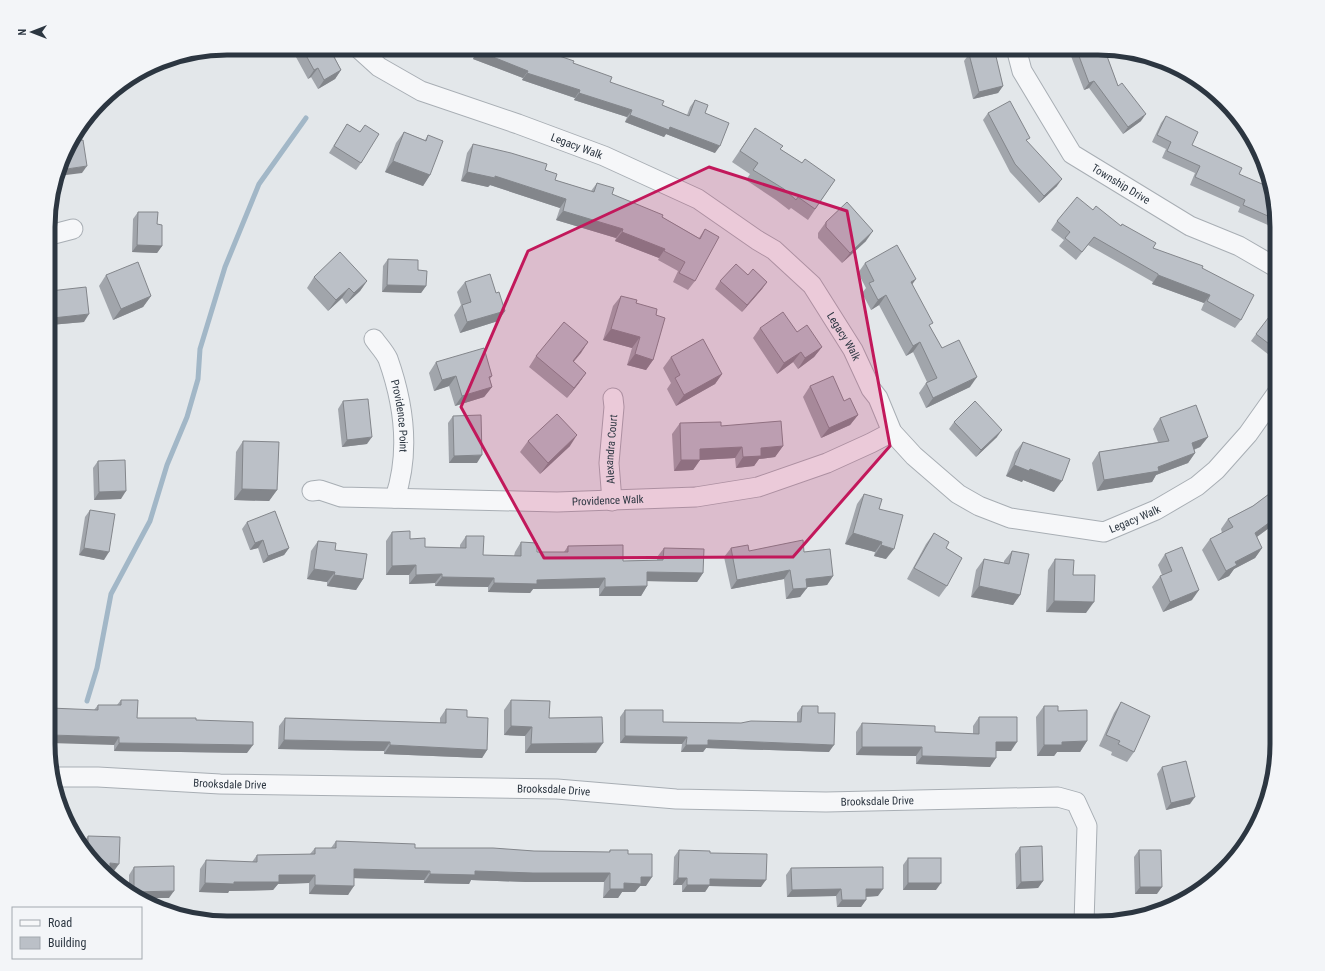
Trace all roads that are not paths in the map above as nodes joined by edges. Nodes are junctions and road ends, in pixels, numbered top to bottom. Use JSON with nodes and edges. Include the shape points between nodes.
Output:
{"nodes":[{"id":1,"x":366,"y":55,"type":"edge"},
{"id":2,"x":1018,"y":55,"type":"edge"},
{"id":3,"x":73,"y":229,"type":"dead end"},
{"id":4,"x":55,"y":234,"type":"edge"},
{"id":5,"x":1270,"y":264,"type":"edge"},
{"id":6,"x":374,"y":339,"type":"dead end"},
{"id":7,"x":613,"y":398,"type":"dead end"},
{"id":8,"x":1270,"y":403,"type":"edge"},
{"id":9,"x":892,"y":432,"type":"junction"},
{"id":10,"x":312,"y":491,"type":"dead end"},
{"id":11,"x":395,"y":498,"type":"junction"},
{"id":12,"x":612,"y":501,"type":"junction"},
{"id":13,"x":58,"y":777,"type":"edge"},
{"id":14,"x":1084,"y":916,"type":"edge"}],
"edges":[{"from":1,"to":9,"type":"street","name":"Legacy Walk","via":[[379,67],[420,91],[597,154],[698,199],[774,250],[812,285],[853,350]]},
{"from":2,"to":5,"type":"street","name":"Township Drive","via":[[1022,71],[1072,154],[1190,226],[1239,246]]},
{"from":3,"to":4,"type":"street"},
{"from":6,"to":11,"type":"street","name":"Providence Point","via":[[387,358],[400,406],[405,442],[401,480]]},
{"from":7,"to":12,"type":"street","name":"Alexandra Court","via":[[609,463]]},
{"from":8,"to":9,"type":"street","name":"Legacy Walk","via":[[1233,453],[1198,486],[1156,510],[1104,532],[1057,524],[1033,523],[1010,518],[979,506],[958,494],[914,456]]},
{"from":9,"to":12,"type":"street","name":"Providence Walk","via":[[827,463],[758,487],[696,497]]},
{"from":10,"to":11,"type":"street","name":"Providence Walk","via":[[320,490],[340,497]]},
{"from":11,"to":12,"type":"street","name":"Providence Walk"},
{"from":13,"to":14,"type":"street","name":"Brooksdale Drive","via":[[220,784],[557,789],[676,799],[826,802],[1058,797],[1076,802],[1087,826]]}]}
